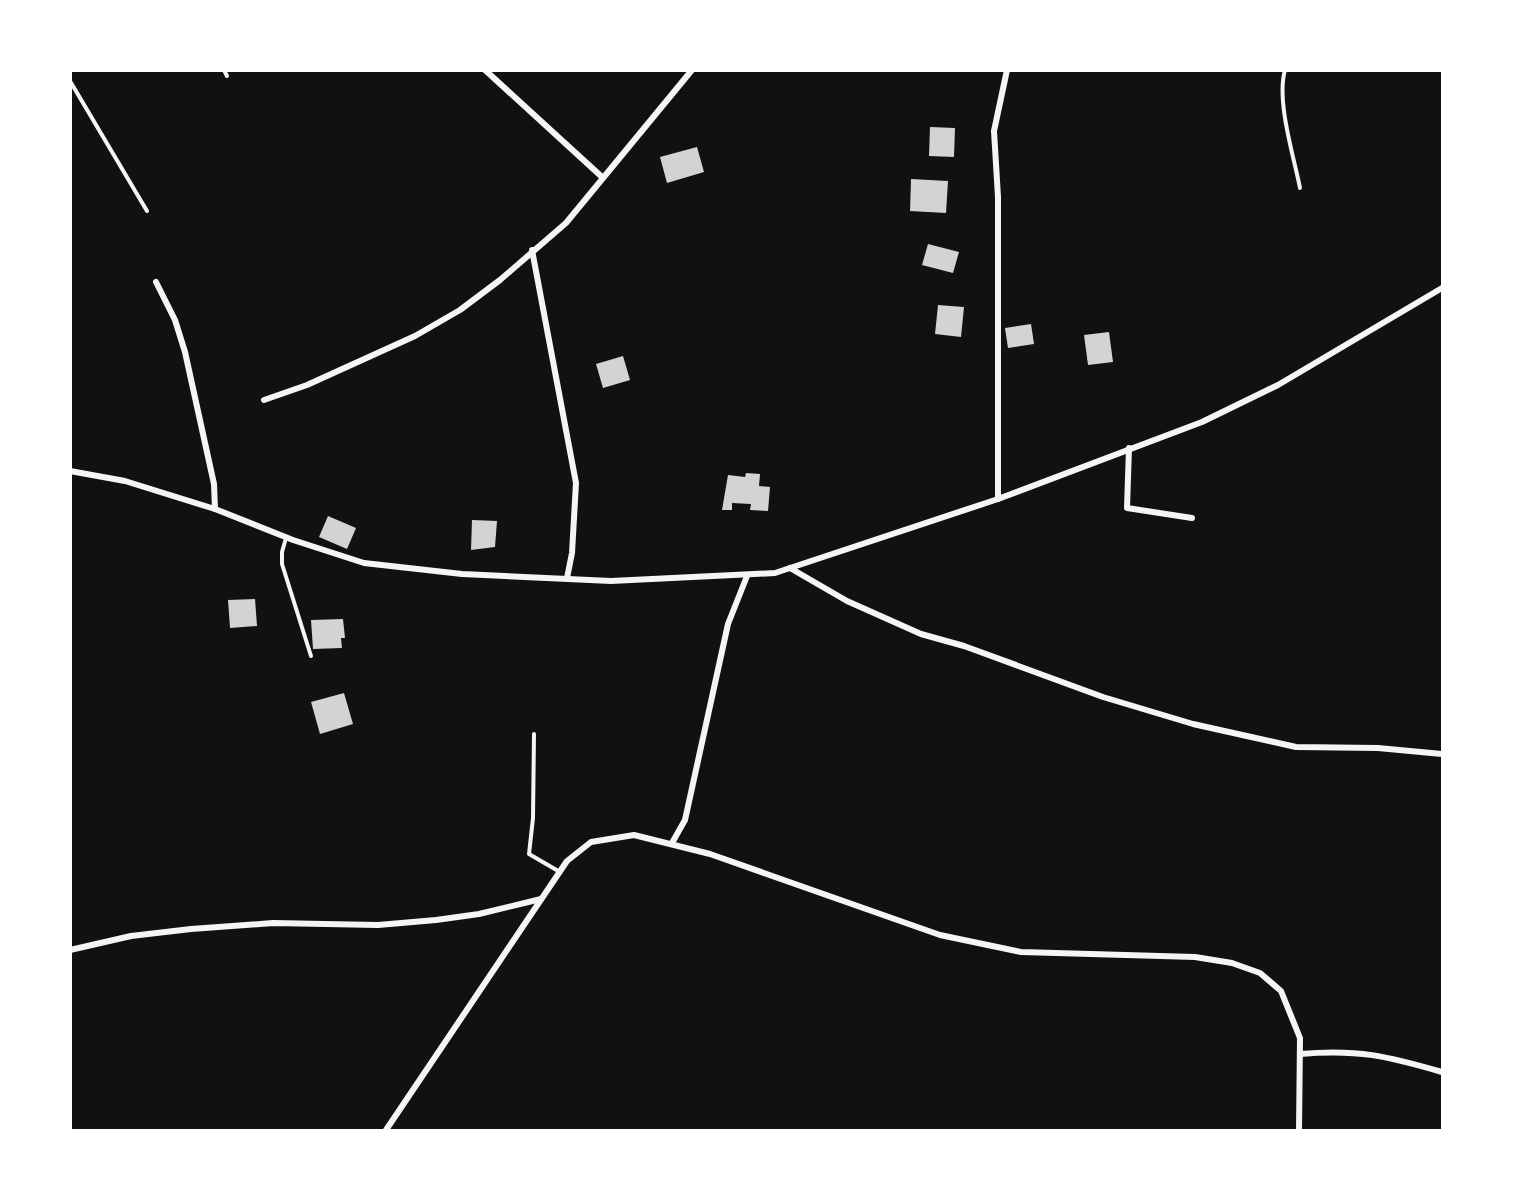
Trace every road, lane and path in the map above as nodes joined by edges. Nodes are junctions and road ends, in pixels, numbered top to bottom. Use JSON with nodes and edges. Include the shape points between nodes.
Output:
{"nodes":[{"id":1,"x":224,"y":70,"type":"edge"},
{"id":2,"x":485,"y":70,"type":"edge"},
{"id":3,"x":692,"y":70,"type":"edge"},
{"id":4,"x":1007,"y":70,"type":"edge"},
{"id":5,"x":1285,"y":70,"type":"edge"},
{"id":6,"x":227,"y":76,"type":"dead end"},
{"id":7,"x":70,"y":81,"type":"edge"},
{"id":8,"x":602,"y":177,"type":"junction"},
{"id":9,"x":1300,"y":188,"type":"dead end"},
{"id":10,"x":147,"y":211,"type":"dead end"},
{"id":11,"x":532,"y":250,"type":"junction"},
{"id":12,"x":156,"y":282,"type":"dead end"},
{"id":13,"x":1443,"y":288,"type":"edge"},
{"id":14,"x":264,"y":400,"type":"dead end"},
{"id":15,"x":1129,"y":448,"type":"junction"},
{"id":16,"x":70,"y":471,"type":"edge"},
{"id":17,"x":998,"y":499,"type":"junction"},
{"id":18,"x":214,"y":510,"type":"junction"},
{"id":19,"x":1192,"y":518,"type":"dead end"},
{"id":20,"x":286,"y":538,"type":"junction"},
{"id":21,"x":790,"y":568,"type":"junction"},
{"id":22,"x":747,"y":576,"type":"junction"},
{"id":23,"x":567,"y":578,"type":"junction"},
{"id":24,"x":311,"y":656,"type":"dead end"},
{"id":25,"x":534,"y":734,"type":"dead end"},
{"id":26,"x":1443,"y":754,"type":"edge"},
{"id":27,"x":672,"y":843,"type":"junction"},
{"id":28,"x":560,"y":872,"type":"junction"},
{"id":29,"x":542,"y":899,"type":"junction"},
{"id":30,"x":70,"y":950,"type":"edge"},
{"id":31,"x":1300,"y":1054,"type":"junction"},
{"id":32,"x":1443,"y":1072,"type":"edge"},
{"id":33,"x":387,"y":1131,"type":"edge"},
{"id":34,"x":1299,"y":1131,"type":"edge"}],
"edges":[{"from":1,"to":6,"type":"lane"},
{"from":2,"to":8,"type":"street"},
{"from":3,"to":8,"type":"street"},
{"from":4,"to":17,"type":"street","via":[[994,131],[998,197]]},
{"from":5,"to":9,"type":"lane","via":[[1284,103]]},
{"from":7,"to":10,"type":"lane"},
{"from":8,"to":11,"type":"street","via":[[566,223]]},
{"from":11,"to":14,"type":"street","via":[[460,310],[415,336]]},
{"from":11,"to":23,"type":"street","via":[[576,483]]},
{"from":12,"to":18,"type":"street","via":[[175,320],[185,352],[214,484]]},
{"from":13,"to":15,"type":"street","via":[[1278,386],[1202,422]]},
{"from":15,"to":17,"type":"street"},
{"from":15,"to":19,"type":"street","via":[[1127,508]]},
{"from":16,"to":18,"type":"street","via":[[125,481]]},
{"from":17,"to":21,"type":"street"},
{"from":18,"to":20,"type":"street"},
{"from":20,"to":23,"type":"street","via":[[364,563],[462,574]]},
{"from":20,"to":24,"type":"lane","via":[[282,564]]},
{"from":21,"to":22,"type":"street"},
{"from":21,"to":26,"type":"street","via":[[847,601],[921,634],[1192,724],[1296,747]]},
{"from":22,"to":23,"type":"street","via":[[611,581]]},
{"from":22,"to":27,"type":"street","via":[[728,624],[685,820]]},
{"from":25,"to":28,"type":"lane","via":[[530,854]]},
{"from":27,"to":28,"type":"street","via":[[634,835],[591,843],[567,861]]},
{"from":27,"to":31,"type":"street","via":[[940,935],[1021,952],[1196,957],[1232,963],[1260,973],[1281,991],[1300,1038]]},
{"from":28,"to":29,"type":"street"},
{"from":29,"to":30,"type":"street","via":[[436,920],[191,929],[131,936]]},
{"from":29,"to":33,"type":"street"},
{"from":31,"to":32,"type":"street","via":[[1358,1052],[1389,1056]]},
{"from":31,"to":34,"type":"street"}]}
